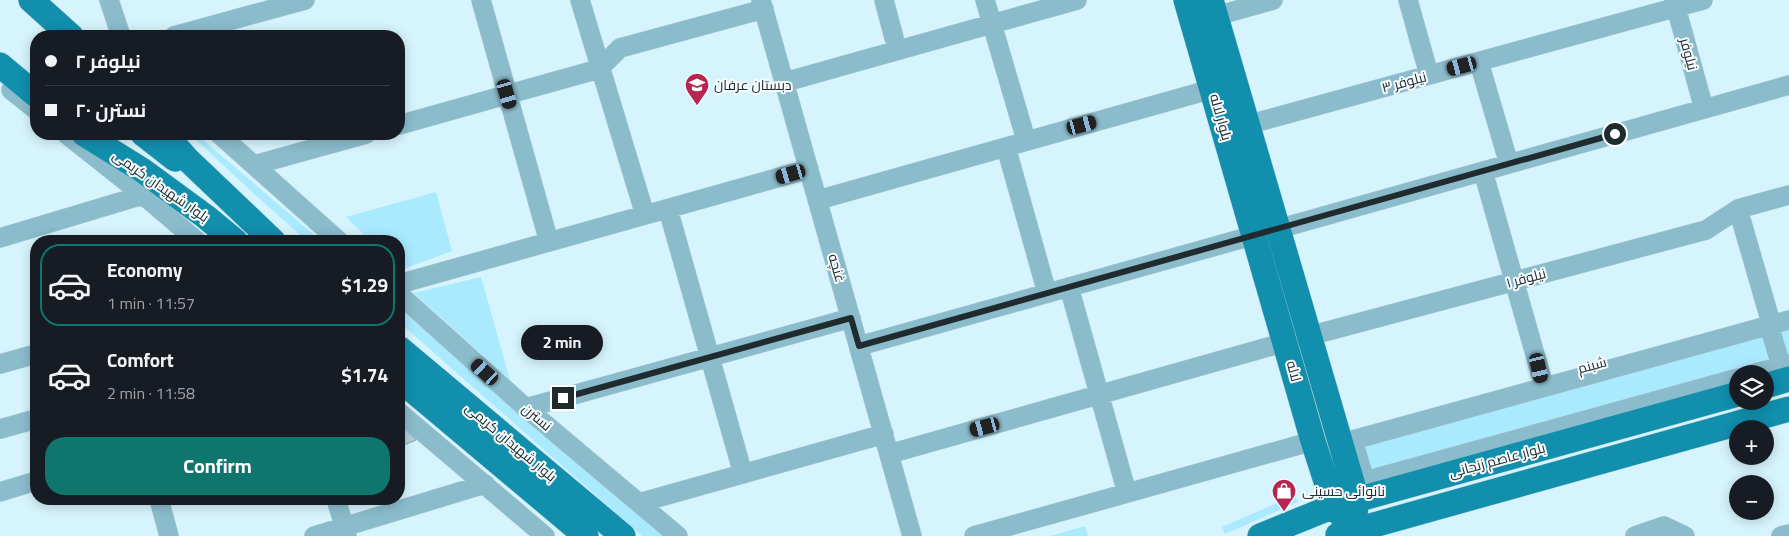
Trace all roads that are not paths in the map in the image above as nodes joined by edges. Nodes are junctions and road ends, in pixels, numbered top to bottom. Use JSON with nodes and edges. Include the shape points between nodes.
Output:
{"nodes":[{"id":1,"x":31,"y":0,"type":"edge"},
{"id":2,"x":109,"y":0,"type":"edge"},
{"id":3,"x":305,"y":0,"type":"edge"},
{"id":4,"x":480,"y":0,"type":"edge"},
{"id":5,"x":580,"y":0,"type":"edge"},
{"id":6,"x":884,"y":0,"type":"edge"},
{"id":7,"x":985,"y":0,"type":"edge"},
{"id":8,"x":1077,"y":0,"type":"edge"},
{"id":9,"x":1186,"y":0,"type":"edge"},
{"id":10,"x":1273,"y":0,"type":"edge"},
{"id":11,"x":1408,"y":0,"type":"edge"},
{"id":12,"x":1703,"y":0,"type":"edge"},
{"id":13,"x":763,"y":4,"type":"edge"},
{"id":14,"x":1675,"y":4,"type":"edge"},
{"id":15,"x":1213,"y":8,"type":"edge"},
{"id":16,"x":992,"y":24,"type":"junction"},
{"id":17,"x":64,"y":30,"type":"edge"},
{"id":18,"x":119,"y":30,"type":"edge"},
{"id":19,"x":196,"y":30,"type":"edge"},
{"id":20,"x":894,"y":38,"type":"dead end"},
{"id":21,"x":1479,"y":62,"type":"junction"},
{"id":22,"x":0,"y":64,"type":"edge"},
{"id":23,"x":599,"y":69,"type":"junction"},
{"id":24,"x":1429,"y":75,"type":"junction"},
{"id":25,"x":0,"y":81,"type":"edge"},
{"id":26,"x":785,"y":82,"type":"junction"},
{"id":27,"x":1789,"y":85,"type":"edge"},
{"id":28,"x":1212,"y":89,"type":"junction"},
{"id":29,"x":30,"y":90,"type":"edge"},
{"id":30,"x":507,"y":94,"type":"junction"},
{"id":31,"x":30,"y":105,"type":"edge"},
{"id":32,"x":1704,"y":109,"type":"junction"},
{"id":33,"x":405,"y":123,"type":"edge"},
{"id":34,"x":1248,"y":125,"type":"junction"},
{"id":35,"x":74,"y":140,"type":"edge"},
{"id":36,"x":94,"y":140,"type":"edge"},
{"id":37,"x":129,"y":140,"type":"edge"},
{"id":38,"x":151,"y":140,"type":"edge"},
{"id":39,"x":170,"y":140,"type":"edge"},
{"id":40,"x":226,"y":140,"type":"edge"},
{"id":41,"x":344,"y":140,"type":"edge"},
{"id":42,"x":1026,"y":140,"type":"junction"},
{"id":43,"x":1006,"y":147,"type":"junction"},
{"id":44,"x":186,"y":159,"type":"junction"},
{"id":45,"x":1509,"y":164,"type":"junction"},
{"id":46,"x":254,"y":165,"type":"junction"},
{"id":47,"x":809,"y":169,"type":"junction"},
{"id":48,"x":142,"y":170,"type":"junction"},
{"id":49,"x":1483,"y":171,"type":"junction"},
{"id":50,"x":143,"y":195,"type":"junction"},
{"id":51,"x":1789,"y":195,"type":"edge"},
{"id":52,"x":818,"y":200,"type":"junction"},
{"id":53,"x":668,"y":209,"type":"junction"},
{"id":54,"x":1738,"y":209,"type":"junction"},
{"id":55,"x":645,"y":215,"type":"junction"},
{"id":56,"x":1266,"y":232,"type":"junction"},
{"id":57,"x":190,"y":235,"type":"edge"},
{"id":58,"x":228,"y":235,"type":"edge"},
{"id":59,"x":266,"y":235,"type":"edge"},
{"id":60,"x":332,"y":235,"type":"edge"},
{"id":61,"x":0,"y":238,"type":"edge"},
{"id":62,"x":549,"y":242,"type":"junction"},
{"id":63,"x":1514,"y":281,"type":"junction"},
{"id":64,"x":405,"y":282,"type":"edge"},
{"id":65,"x":1069,"y":287,"type":"junction"},
{"id":66,"x":1047,"y":293,"type":"junction"},
{"id":67,"x":405,"y":299,"type":"edge"},
{"id":68,"x":1789,"y":311,"type":"edge"},
{"id":69,"x":851,"y":318,"type":"junction"},
{"id":70,"x":1789,"y":320,"type":"edge"},
{"id":71,"x":1769,"y":321,"type":"junction"},
{"id":72,"x":1297,"y":339,"type":"junction"},
{"id":73,"x":859,"y":346,"type":"junction"},
{"id":74,"x":405,"y":353,"type":"edge"},
{"id":75,"x":30,"y":356,"type":"edge"},
{"id":76,"x":710,"y":357,"type":"junction"},
{"id":77,"x":0,"y":364,"type":"edge"},
{"id":78,"x":1786,"y":370,"type":"edge"},
{"id":79,"x":1542,"y":379,"type":"junction"},
{"id":80,"x":1774,"y":379,"type":"edge"},
{"id":81,"x":1729,"y":380,"type":"edge"},
{"id":82,"x":405,"y":384,"type":"edge"},
{"id":83,"x":1099,"y":395,"type":"junction"},
{"id":84,"x":1729,"y":396,"type":"edge"},
{"id":85,"x":526,"y":408,"type":"junction"},
{"id":86,"x":1789,"y":409,"type":"edge"},
{"id":87,"x":405,"y":417,"type":"edge"},
{"id":88,"x":30,"y":421,"type":"edge"},
{"id":89,"x":0,"y":429,"type":"edge"},
{"id":90,"x":884,"y":434,"type":"junction"},
{"id":91,"x":1338,"y":435,"type":"junction"},
{"id":92,"x":1313,"y":442,"type":"junction"},
{"id":93,"x":890,"y":454,"type":"junction"},
{"id":94,"x":742,"y":474,"type":"junction"},
{"id":95,"x":30,"y":483,"type":"edge"},
{"id":96,"x":485,"y":484,"type":"junction"},
{"id":97,"x":0,"y":492,"type":"edge"},
{"id":98,"x":1127,"y":493,"type":"junction"},
{"id":99,"x":639,"y":503,"type":"junction"},
{"id":100,"x":1345,"y":503,"type":"junction"},
{"id":101,"x":160,"y":505,"type":"edge"},
{"id":102,"x":338,"y":505,"type":"edge"},
{"id":103,"x":346,"y":532,"type":"edge"},
{"id":104,"x":1344,"y":533,"type":"edge"},
{"id":105,"x":1789,"y":534,"type":"edge"},
{"id":106,"x":169,"y":536,"type":"edge"},
{"id":107,"x":314,"y":536,"type":"edge"},
{"id":108,"x":546,"y":536,"type":"edge"},
{"id":109,"x":586,"y":536,"type":"edge"},
{"id":110,"x":623,"y":536,"type":"edge"},
{"id":111,"x":678,"y":536,"type":"edge"},
{"id":112,"x":912,"y":536,"type":"edge"},
{"id":113,"x":974,"y":536,"type":"edge"},
{"id":114,"x":1260,"y":536,"type":"edge"},
{"id":115,"x":1636,"y":536,"type":"edge"},
{"id":116,"x":1685,"y":536,"type":"edge"},
{"id":117,"x":1781,"y":536,"type":"edge"}],
"edges":[{"from":1,"to":17,"type":"main road"},
{"from":2,"to":18,"type":"street"},
{"from":3,"to":19,"type":"street"},
{"from":4,"to":30,"type":"street"},
{"from":5,"to":23,"type":"street"},
{"from":6,"to":20,"type":"street"},
{"from":7,"to":16,"type":"street"},
{"from":8,"to":16,"type":"street"},
{"from":9,"to":28,"type":"main road","name":"بلوار لاله"},
{"from":10,"to":15,"type":"street"},
{"from":11,"to":24,"type":"street"},
{"from":12,"to":14,"type":"street","name":"نیلوفر ۳"},
{"from":13,"to":23,"type":"street","via":[[620,48]]},
{"from":13,"to":26,"type":"street","name":"غنچه"},
{"from":14,"to":21,"type":"street","name":"نیلوفر ۳"},
{"from":14,"to":32,"type":"street","name":"نیلوفر"},
{"from":15,"to":34,"type":"main road","name":"بلوار لاله"},
{"from":16,"to":26,"type":"street"},
{"from":16,"to":42,"type":"street"},
{"from":21,"to":24,"type":"street","name":"نیلوفر ۳"},
{"from":21,"to":45,"type":"street"},
{"from":22,"to":29,"type":"main road"},
{"from":23,"to":30,"type":"street"},
{"from":23,"to":55,"type":"street"},
{"from":24,"to":34,"type":"street","name":"نیلوفر ۳"},
{"from":25,"to":31,"type":"street"},
{"from":26,"to":47,"type":"street","name":"غنچه"},
{"from":27,"to":32,"type":"street"},
{"from":28,"to":42,"type":"street"},
{"from":28,"to":56,"type":"main road","name":"بلوار لاله"},
{"from":30,"to":33,"type":"street"},
{"from":30,"to":62,"type":"street"},
{"from":32,"to":45,"type":"street"},
{"from":34,"to":56,"type":"main road","name":"بلوار لاله"},
{"from":35,"to":50,"type":"street"},
{"from":36,"to":48,"type":"main road","name":"بلوار شهیدان کریمی"},
{"from":37,"to":48,"type":"main road"},
{"from":38,"to":44,"type":"main road","via":[[178,161]]},
{"from":39,"to":44,"type":"main road","name":"بلوار شهیدان کریمی"},
{"from":40,"to":46,"type":"street"},
{"from":41,"to":46,"type":"street"},
{"from":42,"to":43,"type":"street"},
{"from":43,"to":52,"type":"street"},
{"from":43,"to":66,"type":"street"},
{"from":44,"to":59,"type":"main road","name":"بلوار شهیدان کریمی"},
{"from":45,"to":49,"type":"street"},
{"from":46,"to":60,"type":"street"},
{"from":47,"to":52,"type":"street","name":"غنچه"},
{"from":47,"to":53,"type":"street"},
{"from":48,"to":58,"type":"main road","name":"بلوار شهیدان کریمی"},
{"from":49,"to":56,"type":"street"},
{"from":49,"to":63,"type":"street"},
{"from":50,"to":57,"type":"street"},
{"from":50,"to":61,"type":"street"},
{"from":51,"to":54,"type":"street","name":"نیلوفر ۱"},
{"from":52,"to":69,"type":"street","name":"غنچه"},
{"from":53,"to":55,"type":"street"},
{"from":53,"to":76,"type":"street"},
{"from":54,"to":63,"type":"street","name":"نیلوفر ۱","via":[[1706,230]]},
{"from":54,"to":71,"type":"street"},
{"from":55,"to":62,"type":"street"},
{"from":56,"to":65,"type":"street"},
{"from":56,"to":72,"type":"main road","name":"لاله"},
{"from":62,"to":64,"type":"street"},
{"from":63,"to":72,"type":"street","name":"نیلوفر ۱"},
{"from":63,"to":79,"type":"street"},
{"from":65,"to":66,"type":"street"},
{"from":65,"to":83,"type":"street"},
{"from":66,"to":73,"type":"street"},
{"from":67,"to":85,"type":"street","name":"نسترن"},
{"from":68,"to":71,"type":"street","name":"شبنم"},
{"from":69,"to":73,"type":"street","name":"غنچه"},
{"from":69,"to":76,"type":"street"},
{"from":70,"to":71,"type":"street"},
{"from":71,"to":78,"type":"street"},
{"from":71,"to":79,"type":"street","name":"شبنم"},
{"from":71,"to":81,"type":"street","via":[[1353,440],[1365,481]]},
{"from":72,"to":83,"type":"street","name":"نیلوفر ۱"},
{"from":72,"to":91,"type":"main road","name":"لاله"},
{"from":72,"to":92,"type":"main road","name":"لاله"},
{"from":73,"to":90,"type":"street","name":"غنچه"},
{"from":74,"to":110,"type":"main road","name":"بلوار شهیدان کریمی"},
{"from":75,"to":77,"type":"street"},
{"from":76,"to":85,"type":"street"},
{"from":76,"to":94,"type":"street"},
{"from":78,"to":80,"type":"main road"},
{"from":79,"to":91,"type":"street","name":"شبنم"},
{"from":82,"to":109,"type":"main road","name":"بلوار شهیدان کریمی"},
{"from":83,"to":93,"type":"street","name":"نیلوفر ۱"},
{"from":83,"to":98,"type":"street"},
{"from":84,"to":100,"type":"main road","name":"بلوار عاصم زنجانی"},
{"from":85,"to":99,"type":"street","name":"نسترن"},
{"from":86,"to":104,"type":"main road","name":"بلوار عاصم زنجانی"},
{"from":87,"to":96,"type":"street"},
{"from":88,"to":89,"type":"street"},
{"from":90,"to":93,"type":"street","name":"غنچه"},
{"from":90,"to":94,"type":"street"},
{"from":91,"to":100,"type":"main road","name":"لاله"},
{"from":92,"to":98,"type":"street"},
{"from":92,"to":100,"type":"main road","name":"لاله"},
{"from":93,"to":112,"type":"street","name":"غنچه"},
{"from":94,"to":99,"type":"street"},
{"from":95,"to":97,"type":"street"},
{"from":96,"to":103,"type":"street"},
{"from":96,"to":108,"type":"street"},
{"from":98,"to":113,"type":"street"},
{"from":99,"to":111,"type":"street","name":"نسترن"},
{"from":100,"to":104,"type":"main road"},
{"from":100,"to":114,"type":"main road","name":"بلوار عاصم زنجانی"},
{"from":101,"to":106,"type":"street"},
{"from":102,"to":103,"type":"street"},
{"from":103,"to":107,"type":"street"},
{"from":105,"to":117,"type":"street"},
{"from":115,"to":116,"type":"street","via":[[1664,526]]}]}
